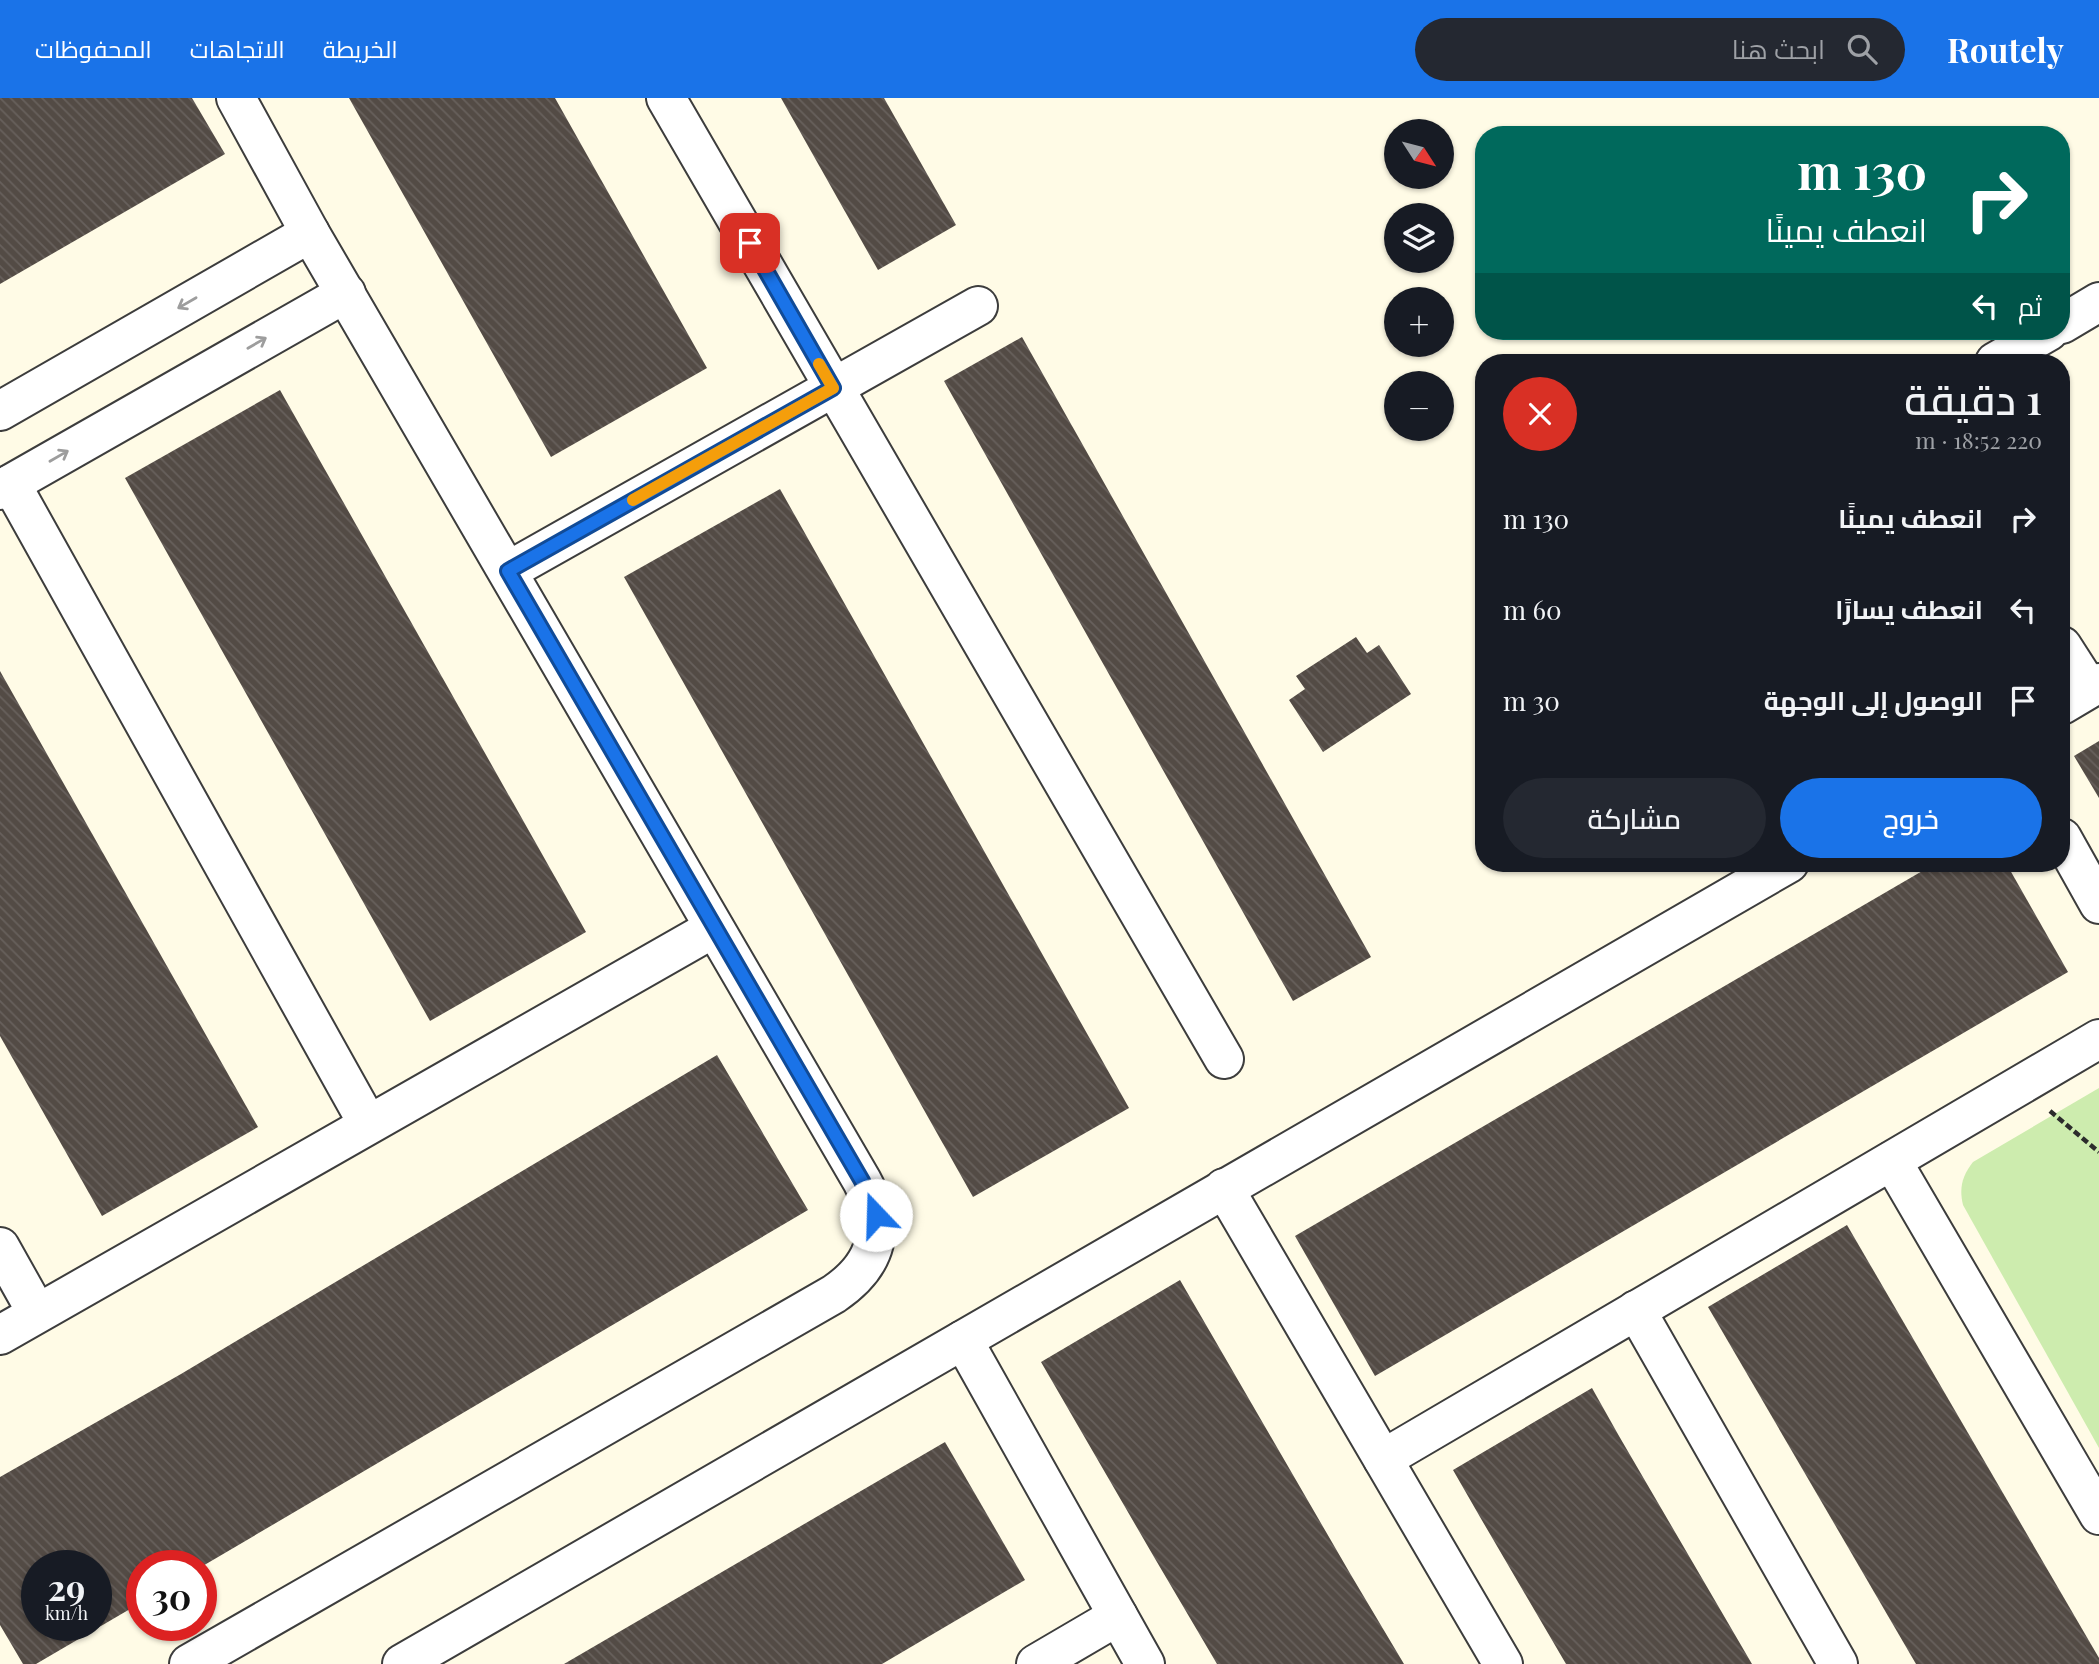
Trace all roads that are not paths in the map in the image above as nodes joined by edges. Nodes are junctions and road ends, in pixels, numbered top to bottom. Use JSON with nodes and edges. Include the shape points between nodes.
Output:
{"nodes":[{"id":1,"x":236,"y":98,"type":"edge"},
{"id":2,"x":666,"y":98,"type":"edge"},
{"id":3,"x":310,"y":233,"type":"junction"},
{"id":4,"x":346,"y":293,"type":"junction"},
{"id":5,"x":2099,"y":302,"type":"edge"},
{"id":6,"x":978,"y":306,"type":"dead end"},
{"id":7,"x":2070,"y":319,"type":"edge"},
{"id":8,"x":2033,"y":340,"type":"edge"},
{"id":9,"x":2009,"y":354,"type":"edge"},
{"id":10,"x":833,"y":388,"type":"junction"},
{"id":11,"x":0,"y":411,"type":"edge"},
{"id":12,"x":5,"y":486,"type":"edge"},
{"id":13,"x":508,"y":571,"type":"junction"},
{"id":14,"x":2070,"y":664,"type":"edge"},
{"id":15,"x":2083,"y":692,"type":"edge"},
{"id":16,"x":2070,"y":852,"type":"edge"},
{"id":17,"x":1773,"y":872,"type":"edge"},
{"id":18,"x":2099,"y":904,"type":"edge"},
{"id":19,"x":714,"y":928,"type":"junction"},
{"id":20,"x":2099,"y":1039,"type":"edge"},
{"id":21,"x":1224,"y":1059,"type":"dead end"},
{"id":22,"x":368,"y":1124,"type":"junction"},
{"id":23,"x":1892,"y":1161,"type":"junction"},
{"id":24,"x":1224,"y":1188,"type":"junction"},
{"id":25,"x":0,"y":1247,"type":"edge"},
{"id":26,"x":1636,"y":1310,"type":"junction"},
{"id":27,"x":37,"y":1314,"type":"junction"},
{"id":28,"x":0,"y":1335,"type":"edge"},
{"id":29,"x":964,"y":1340,"type":"junction"},
{"id":30,"x":1383,"y":1459,"type":"junction"},
{"id":31,"x":2099,"y":1515,"type":"edge"},
{"id":32,"x":1118,"y":1616,"type":"junction"},
{"id":33,"x":189,"y":1664,"type":"edge"},
{"id":34,"x":402,"y":1664,"type":"edge"},
{"id":35,"x":1036,"y":1664,"type":"edge"},
{"id":36,"x":1145,"y":1664,"type":"edge"},
{"id":37,"x":1503,"y":1664,"type":"edge"},
{"id":38,"x":1838,"y":1664,"type":"edge"}],
"edges":[{"from":1,"to":3,"type":"street"},
{"from":2,"to":10,"type":"street"},
{"from":3,"to":4,"type":"street"},
{"from":3,"to":11,"type":"street","one_way":true},
{"from":12,"to":4,"type":"street","one_way":true},
{"from":4,"to":13,"type":"street"},
{"from":5,"to":7,"type":"street"},
{"from":6,"to":10,"type":"street"},
{"from":8,"to":9,"type":"street"},
{"from":10,"to":13,"type":"street"},
{"from":10,"to":21,"type":"street"},
{"from":12,"to":22,"type":"street"},
{"from":13,"to":19,"type":"street"},
{"from":14,"to":15,"type":"street"},
{"from":16,"to":18,"type":"street"},
{"from":17,"to":24,"type":"street"},
{"from":19,"to":22,"type":"street"},
{"from":19,"to":33,"type":"street","via":[[871,1198],[876,1234],[863,1269],[822,1301]]},
{"from":20,"to":23,"type":"street"},
{"from":22,"to":27,"type":"street"},
{"from":23,"to":26,"type":"street"},
{"from":23,"to":31,"type":"street"},
{"from":24,"to":29,"type":"street"},
{"from":24,"to":30,"type":"street"},
{"from":25,"to":27,"type":"street"},
{"from":26,"to":30,"type":"street"},
{"from":26,"to":38,"type":"street"},
{"from":27,"to":28,"type":"street"},
{"from":29,"to":32,"type":"street"},
{"from":29,"to":34,"type":"street"},
{"from":30,"to":37,"type":"street"},
{"from":32,"to":35,"type":"street"},
{"from":32,"to":36,"type":"street"}]}
